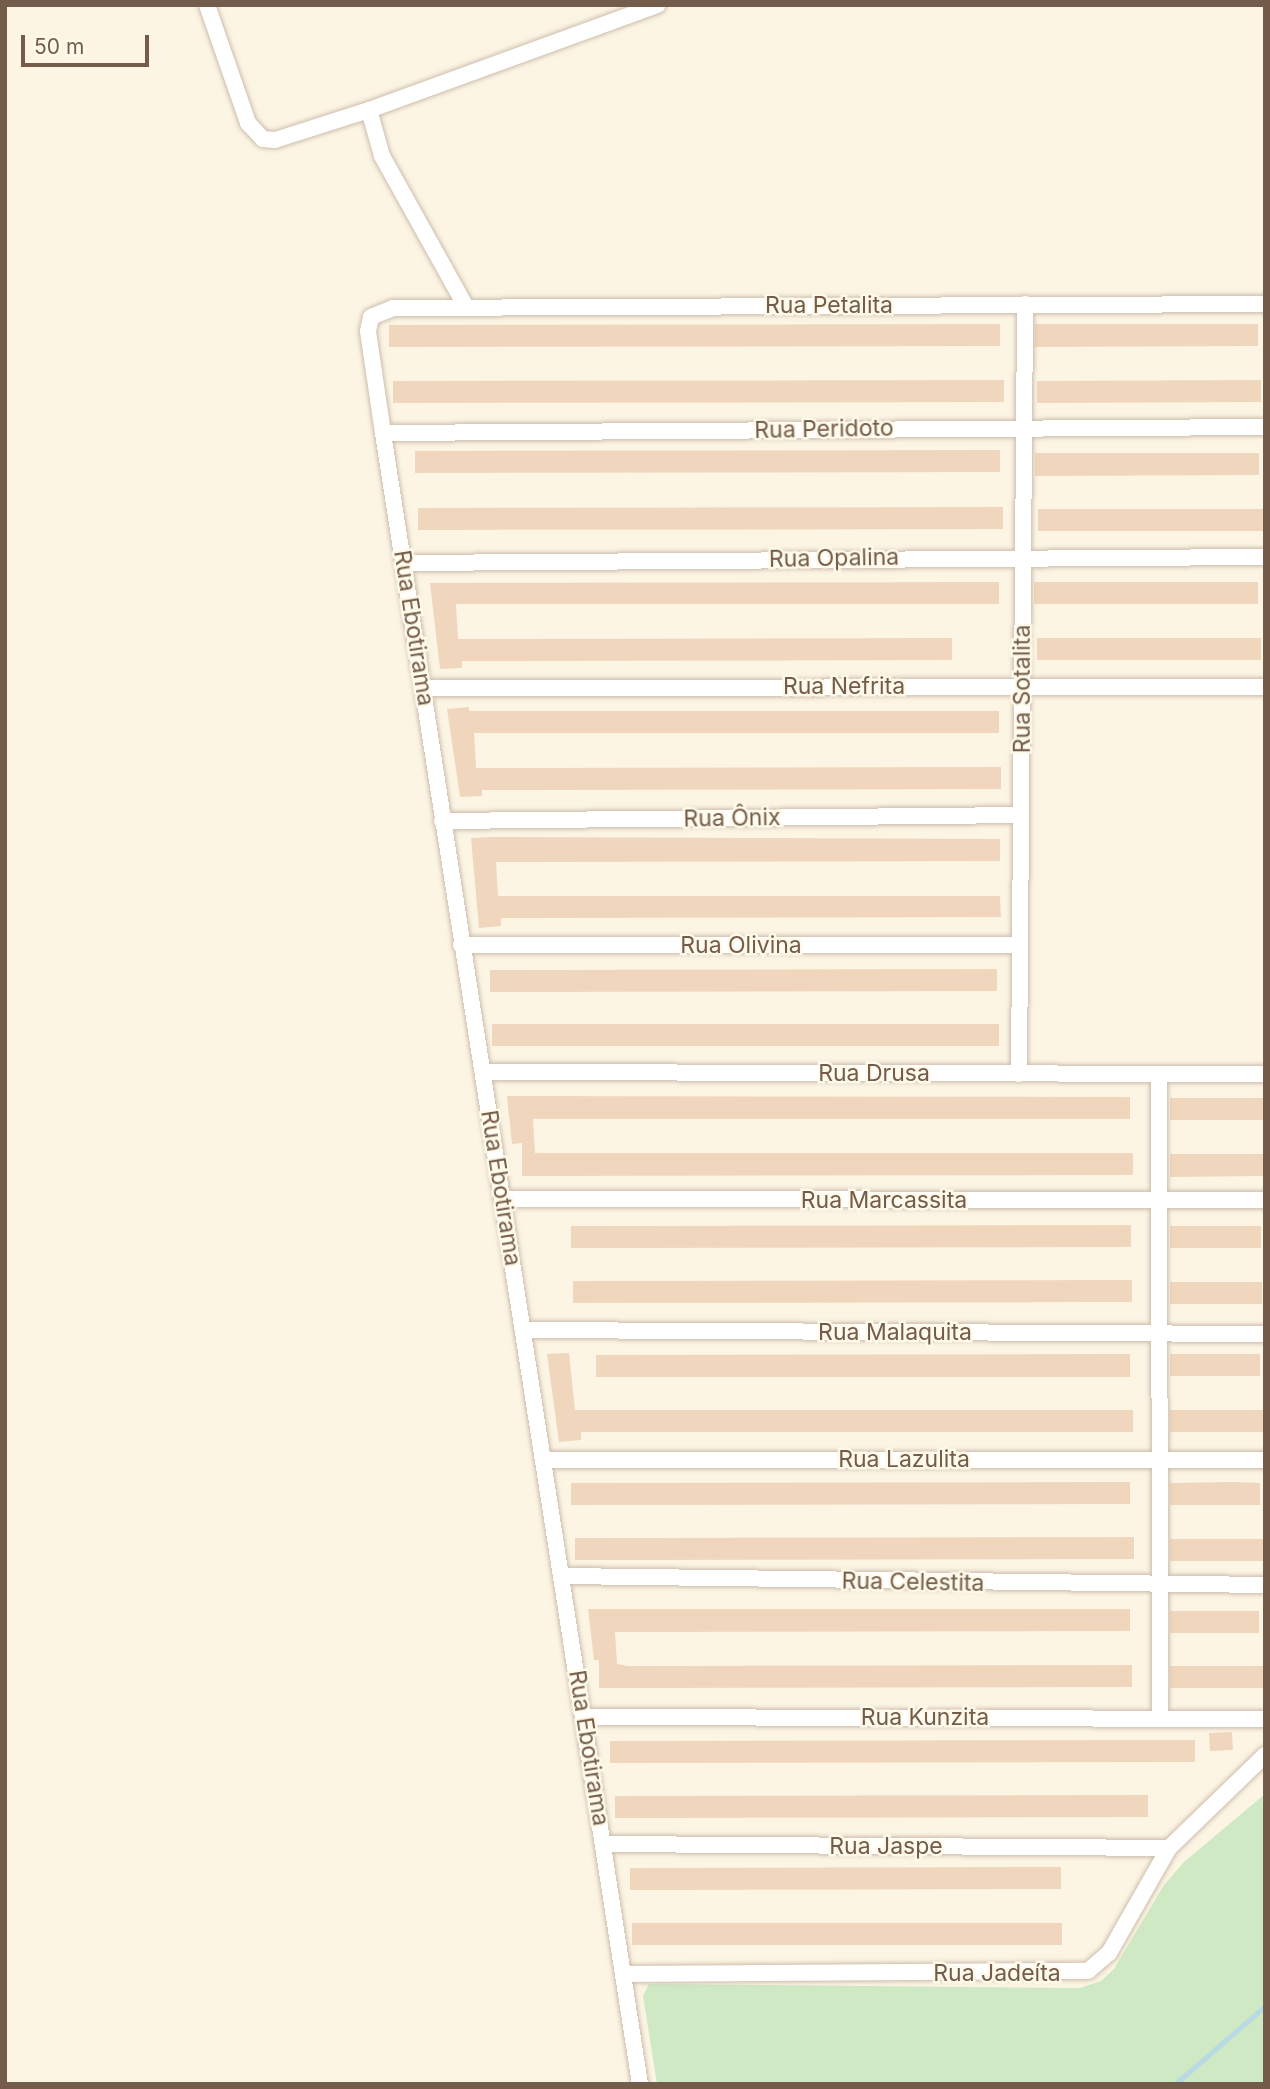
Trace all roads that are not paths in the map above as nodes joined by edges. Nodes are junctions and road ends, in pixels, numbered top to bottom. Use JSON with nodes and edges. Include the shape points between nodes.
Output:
{"nodes":[{"id":1,"x":207,"y":5,"type":"edge"},
{"id":2,"x":658,"y":5,"type":"edge"},
{"id":3,"x":369,"y":110,"type":"junction"},
{"id":4,"x":1025,"y":304,"type":"junction"},
{"id":5,"x":1265,"y":304,"type":"edge"},
{"id":6,"x":466,"y":307,"type":"junction"},
{"id":7,"x":393,"y":308,"type":"joint"},
{"id":8,"x":1024,"y":427,"type":"junction"},
{"id":9,"x":1265,"y":427,"type":"edge"},
{"id":10,"x":383,"y":433,"type":"junction"},
{"id":11,"x":1023,"y":556,"type":"junction"},
{"id":12,"x":1265,"y":557,"type":"edge"},
{"id":13,"x":404,"y":563,"type":"junction"},
{"id":14,"x":1022,"y":685,"type":"junction"},
{"id":15,"x":1265,"y":687,"type":"edge"},
{"id":16,"x":423,"y":688,"type":"junction"},
{"id":17,"x":1021,"y":815,"type":"junction"},
{"id":18,"x":442,"y":821,"type":"junction"},
{"id":19,"x":1020,"y":944,"type":"junction"},
{"id":20,"x":461,"y":945,"type":"junction"},
{"id":21,"x":483,"y":1072,"type":"junction"},
{"id":22,"x":1019,"y":1074,"type":"junction"},
{"id":23,"x":1159,"y":1074,"type":"junction"},
{"id":24,"x":1265,"y":1074,"type":"edge"},
{"id":25,"x":502,"y":1199,"type":"junction"},
{"id":26,"x":1158,"y":1200,"type":"junction"},
{"id":27,"x":1265,"y":1200,"type":"edge"},
{"id":28,"x":525,"y":1330,"type":"junction"},
{"id":29,"x":1158,"y":1334,"type":"junction"},
{"id":30,"x":1265,"y":1334,"type":"edge"},
{"id":31,"x":1157,"y":1459,"type":"junction"},
{"id":32,"x":543,"y":1460,"type":"junction"},
{"id":33,"x":1265,"y":1461,"type":"edge"},
{"id":34,"x":561,"y":1576,"type":"junction"},
{"id":35,"x":1265,"y":1585,"type":"edge"},
{"id":36,"x":1157,"y":1586,"type":"junction"},
{"id":37,"x":585,"y":1717,"type":"junction"},
{"id":38,"x":1160,"y":1717,"type":"junction"},
{"id":39,"x":1265,"y":1719,"type":"edge"},
{"id":40,"x":1265,"y":1755,"type":"edge"},
{"id":41,"x":603,"y":1844,"type":"junction"},
{"id":42,"x":1169,"y":1848,"type":"junction"},
{"id":43,"x":623,"y":1974,"type":"junction"},
{"id":44,"x":640,"y":2084,"type":"edge"}],
"edges":[{"from":1,"to":3,"type":"street","via":[[248,122],[263,139],[275,140]]},
{"from":2,"to":3,"type":"street"},
{"from":3,"to":6,"type":"street","via":[[382,156]]},
{"from":4,"to":5,"type":"street","name":"Rua Petalita"},
{"from":4,"to":6,"type":"street","name":"Rua Petalita"},
{"from":4,"to":8,"type":"street","name":"Rua Sotalita"},
{"from":6,"to":7,"type":"street","name":"Rua Petalita"},
{"from":7,"to":10,"type":"street","name":"Rua Ebotirama","via":[[376,312],[368,324]]},
{"from":8,"to":9,"type":"street","name":"Rua Peridoto"},
{"from":8,"to":10,"type":"street","name":"Rua Peridoto"},
{"from":8,"to":11,"type":"street","name":"Rua Sotalita"},
{"from":10,"to":13,"type":"street","name":"Rua Ebotirama"},
{"from":11,"to":12,"type":"street","name":"Rua Opalina"},
{"from":11,"to":13,"type":"street","name":"Rua Opalina"},
{"from":11,"to":14,"type":"street","name":"Rua Sotalita"},
{"from":13,"to":16,"type":"street","name":"Rua Ebotirama"},
{"from":14,"to":15,"type":"street","name":"Rua Nefrita"},
{"from":14,"to":16,"type":"street","name":"Rua Nefrita"},
{"from":14,"to":17,"type":"street","name":"Rua Sotalita"},
{"from":16,"to":18,"type":"street","name":"Rua Ebotirama"},
{"from":17,"to":18,"type":"street","name":"Rua Ônix"},
{"from":17,"to":19,"type":"street","name":"Rua Sotalita"},
{"from":18,"to":20,"type":"street","name":"Rua Ebotirama"},
{"from":19,"to":20,"type":"street","name":"Rua Olivina"},
{"from":19,"to":22,"type":"street","name":"Rua Sotalita"},
{"from":20,"to":21,"type":"street","name":"Rua Ebotirama"},
{"from":21,"to":22,"type":"street","name":"Rua Drusa"},
{"from":21,"to":25,"type":"street","name":"Rua Ebotirama"},
{"from":22,"to":23,"type":"street","name":"Rua Drusa"},
{"from":23,"to":24,"type":"street","name":"Rua Drusa"},
{"from":23,"to":26,"type":"street"},
{"from":25,"to":26,"type":"street","name":"Rua Marcassita"},
{"from":25,"to":28,"type":"street","name":"Rua Ebotirama"},
{"from":26,"to":27,"type":"street","name":"Rua Marcassita"},
{"from":26,"to":29,"type":"street"},
{"from":28,"to":29,"type":"street","name":"Rua Malaquita"},
{"from":28,"to":32,"type":"street","name":"Rua Ebotirama"},
{"from":29,"to":30,"type":"street","name":"Rua Malaquita"},
{"from":29,"to":31,"type":"street"},
{"from":31,"to":32,"type":"street","name":"Rua Lazulita"},
{"from":31,"to":33,"type":"street","name":"Rua Lazulita"},
{"from":31,"to":36,"type":"street"},
{"from":32,"to":34,"type":"street","name":"Rua Ebotirama"},
{"from":34,"to":36,"type":"street","name":"Rua Celestita"},
{"from":34,"to":37,"type":"street","name":"Rua Ebotirama"},
{"from":35,"to":36,"type":"street","name":"Rua Celestita"},
{"from":36,"to":38,"type":"street"},
{"from":37,"to":38,"type":"street","name":"Rua Kunzita"},
{"from":37,"to":41,"type":"street","name":"Rua Ebotirama"},
{"from":38,"to":39,"type":"street","name":"Rua Kunzita"},
{"from":40,"to":42,"type":"street","name":"Rua Jadeíta"},
{"from":41,"to":42,"type":"street","name":"Rua Jaspe"},
{"from":41,"to":43,"type":"street","name":"Rua Ebotirama"},
{"from":42,"to":43,"type":"street","name":"Rua Jadeíta","via":[[1108,1953],[1088,1972]]},
{"from":43,"to":44,"type":"street","name":"Rua Ebotirama"}]}
